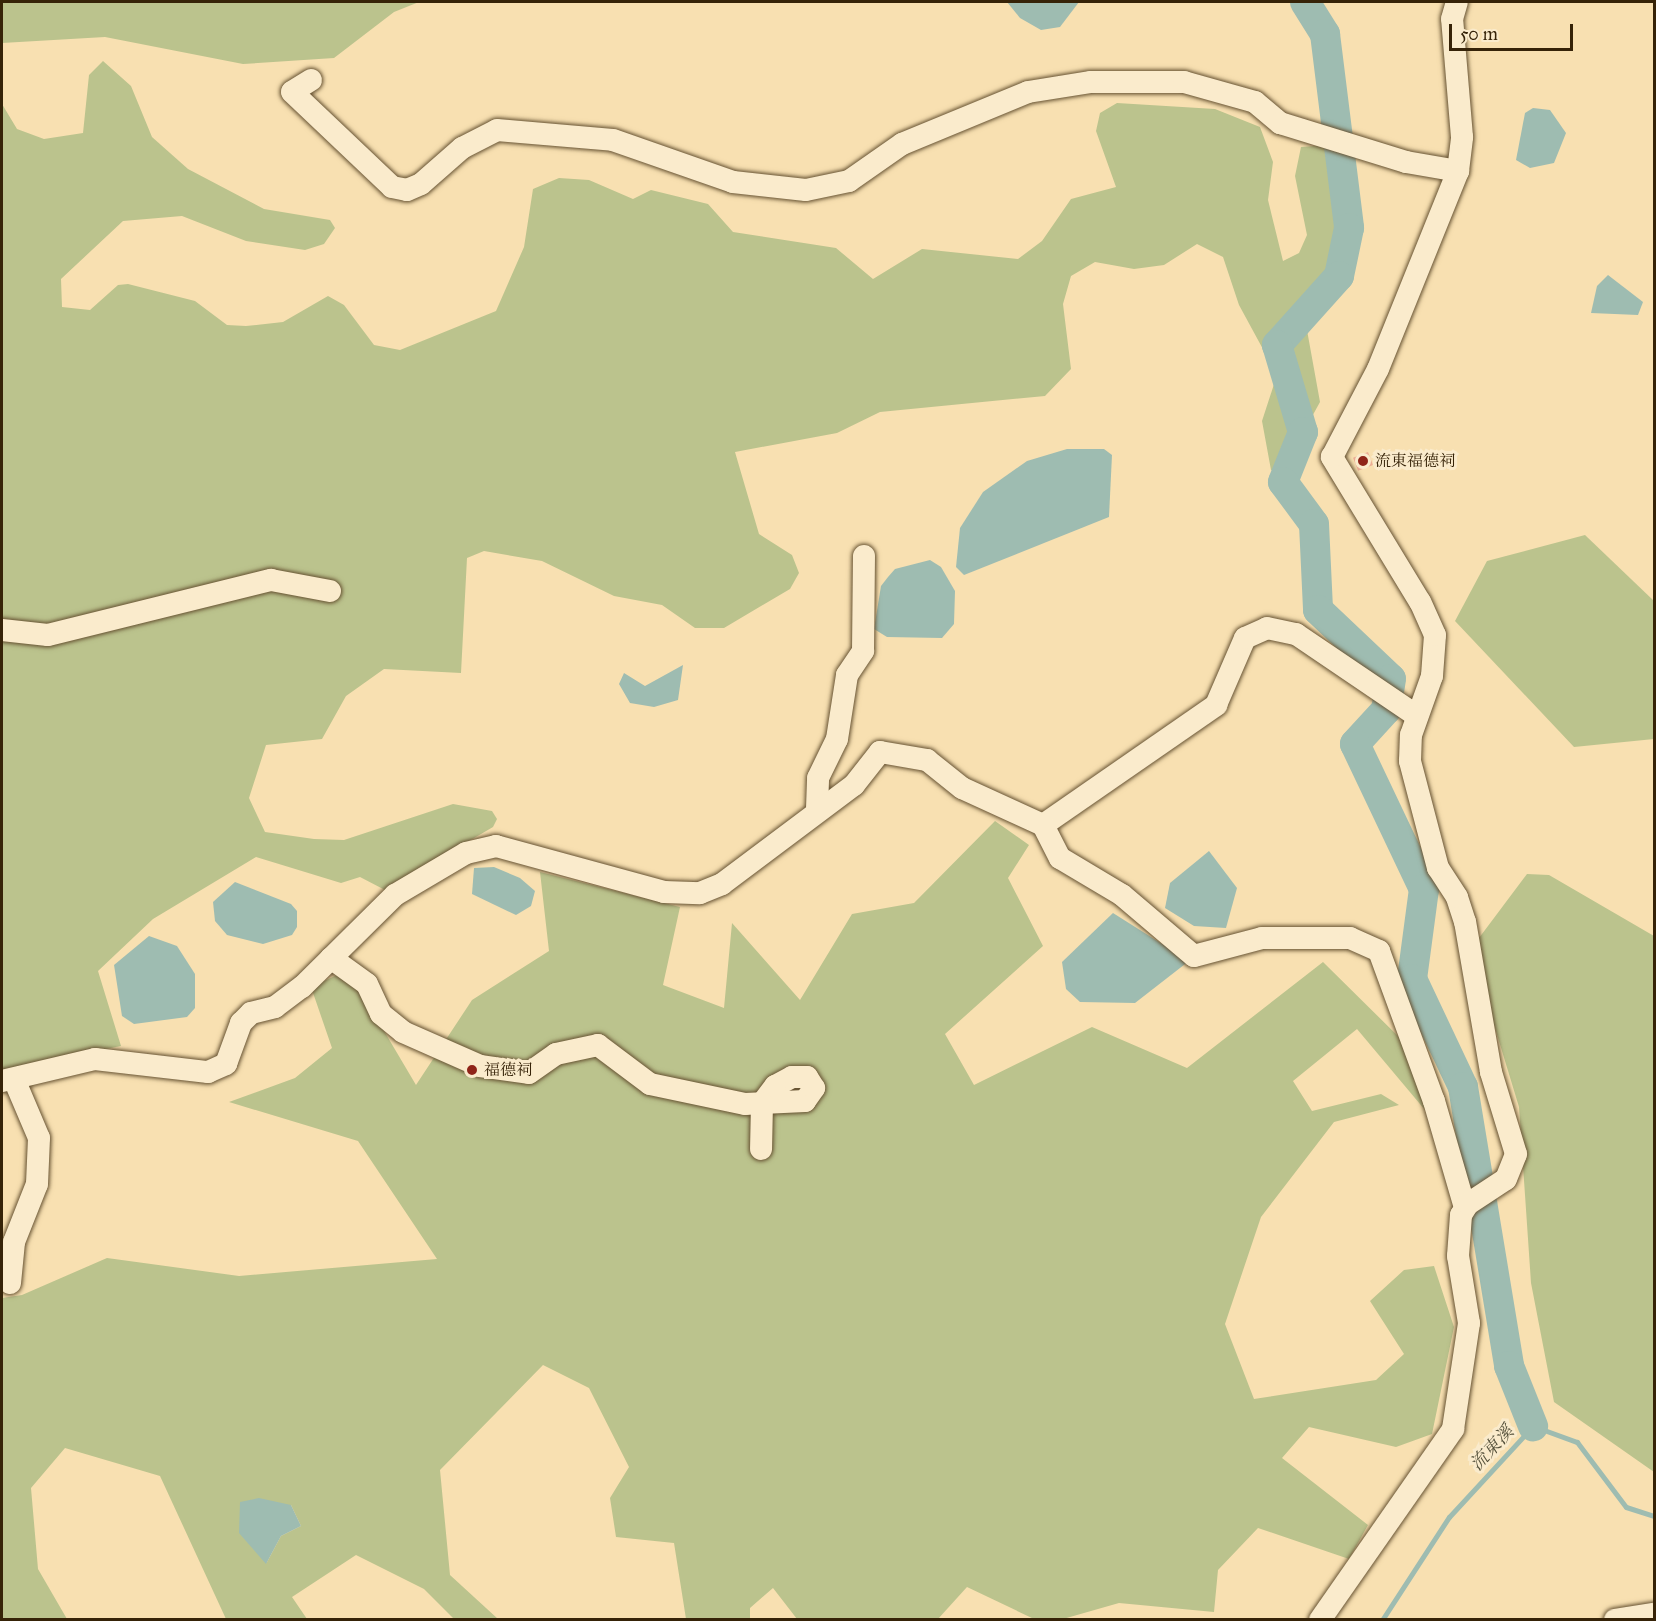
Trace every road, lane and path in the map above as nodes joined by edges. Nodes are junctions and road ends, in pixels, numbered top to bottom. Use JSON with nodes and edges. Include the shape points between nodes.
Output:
{"nodes":[{"id":1,"x":1457,"y":2,"type":"edge"},
{"id":2,"x":311,"y":80,"type":"dead end"},
{"id":3,"x":1458,"y":171,"type":"junction"},
{"id":4,"x":864,"y":556,"type":"dead end"},
{"id":5,"x":330,"y":591,"type":"dead end"},
{"id":6,"x":2,"y":630,"type":"edge"},
{"id":7,"x":1417,"y":716,"type":"junction"},
{"id":8,"x":817,"y":809,"type":"junction"},
{"id":9,"x":1043,"y":825,"type":"junction"},
{"id":10,"x":331,"y":958,"type":"junction"},
{"id":11,"x":8,"y":1080,"type":"edge"},
{"id":12,"x":760,"y":1149,"type":"dead end"},
{"id":13,"x":1466,"y":1206,"type":"junction"},
{"id":14,"x":10,"y":1282,"type":"dead end"},
{"id":15,"x":1654,"y":1614,"type":"edge"},
{"id":16,"x":1320,"y":1620,"type":"edge"},
{"id":17,"x":1615,"y":1620,"type":"edge"}],
"edges":[{"from":1,"to":3,"type":"street","via":[[1452,19],[1462,137]]},
{"from":2,"to":3,"type":"street","via":[[292,92],[392,187],[407,190],[421,184],[462,148],[497,130],[613,140],[733,182],[806,190],[849,182],[902,144],[1028,92],[1091,82],[1184,82],[1255,102],[1280,123],[1406,162]]},
{"from":3,"to":7,"type":"street","via":[[1378,369],[1332,457],[1420,602],[1435,635],[1432,676]]},
{"from":4,"to":8,"type":"street","via":[[863,651],[847,675],[837,739],[819,778]]},
{"from":5,"to":6,"type":"street","via":[[271,580],[48,635]]},
{"from":7,"to":9,"type":"street","via":[[1296,634],[1267,628],[1245,638],[1216,705]]},
{"from":7,"to":13,"type":"street","via":[[1410,761],[1438,868],[1457,897],[1465,922],[1491,1072],[1515,1141],[1516,1154],[1506,1179],[1493,1192]]},
{"from":8,"to":9,"type":"street","via":[[854,785],[879,752],[927,760],[962,788]]},
{"from":8,"to":10,"type":"street","via":[[722,884],[700,893],[664,892],[496,846],[466,853],[395,895]]},
{"from":9,"to":13,"type":"street","via":[[1060,858],[1122,895],[1194,956],[1262,938],[1350,938],[1379,951],[1434,1101]]},
{"from":10,"to":11,"type":"street","via":[[275,1007],[251,1012],[241,1023],[226,1064],[208,1072],[94,1059]]},
{"from":10,"to":12,"type":"street","via":[[367,984],[381,1014],[403,1032],[480,1066],[529,1073],[556,1054],[598,1045],[650,1084],[762,1103]]},
{"from":11,"to":14,"type":"street","via":[[39,1138],[37,1184],[14,1242]]},
{"from":13,"to":16,"type":"street","via":[[1458,1256],[1469,1323],[1453,1429]]},
{"from":15,"to":17,"type":"street"}]}
